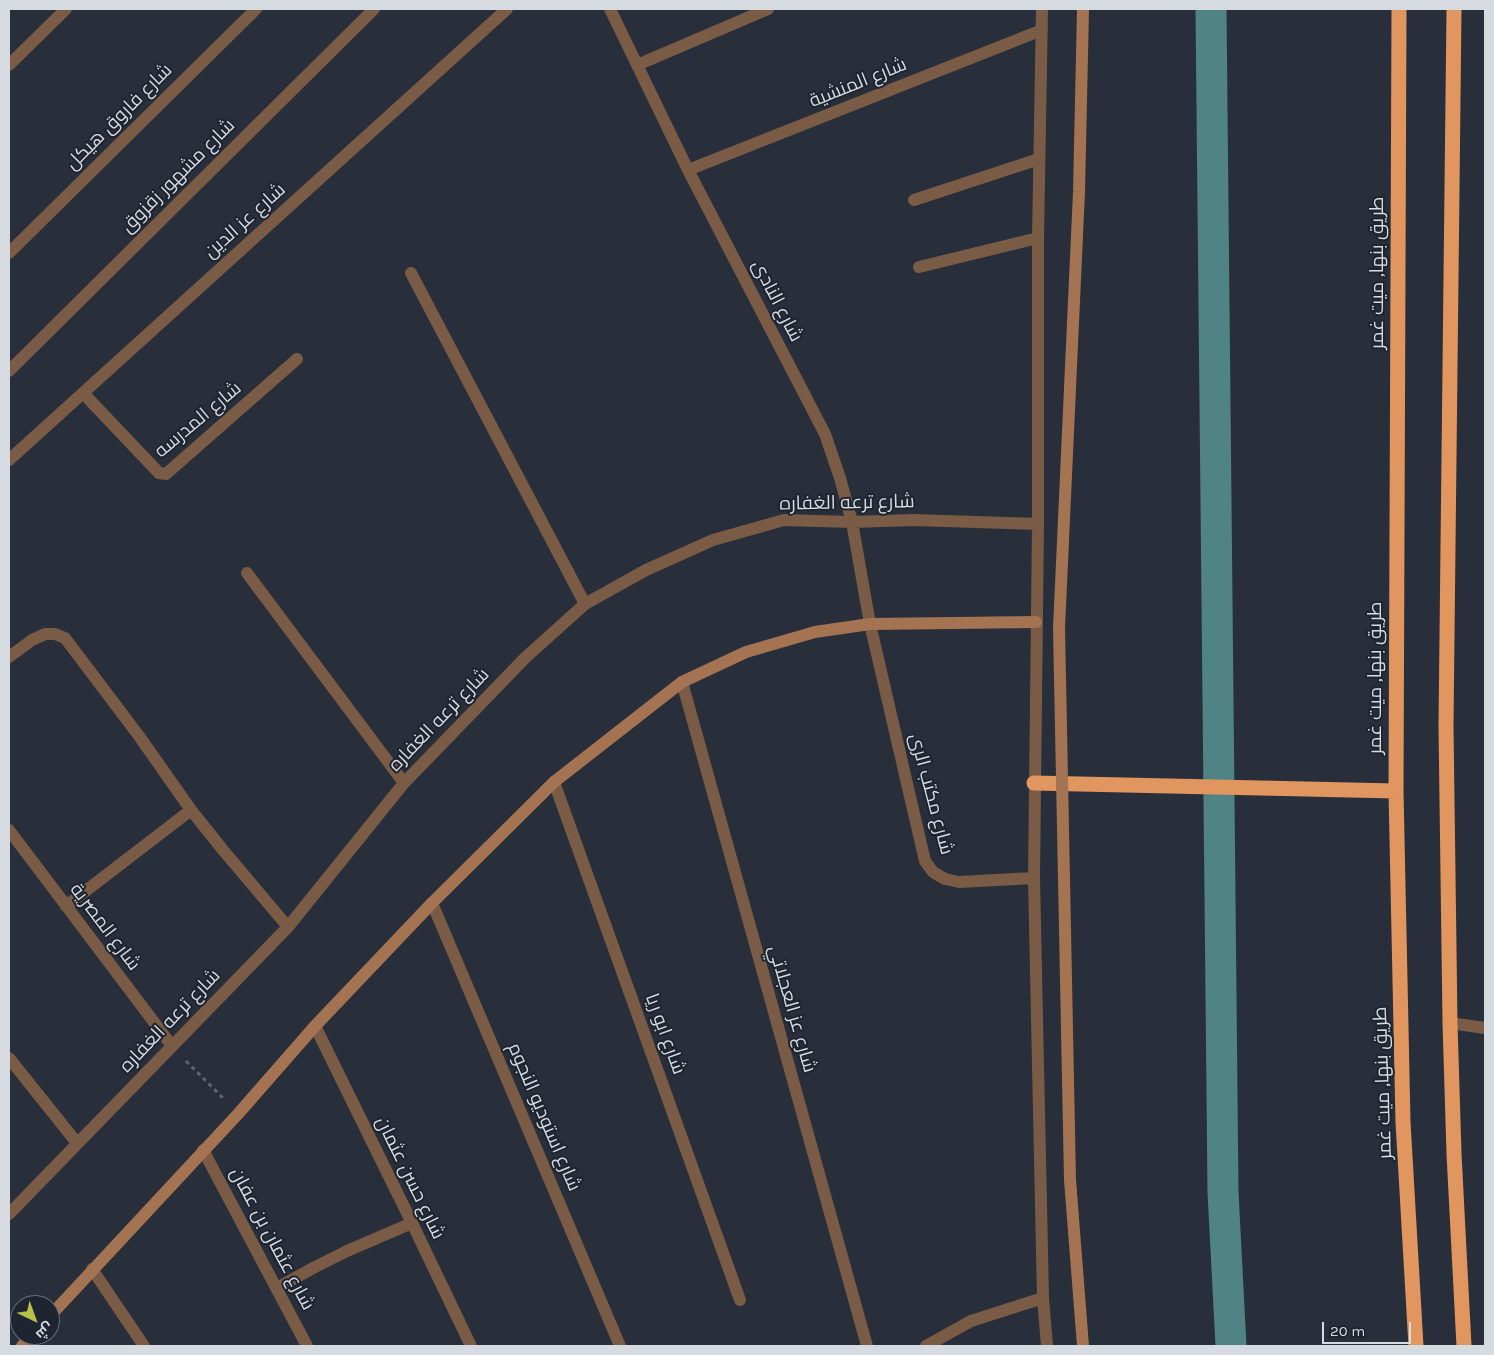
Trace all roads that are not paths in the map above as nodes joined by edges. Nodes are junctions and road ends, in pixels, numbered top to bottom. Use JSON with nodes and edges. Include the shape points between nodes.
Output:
{"nodes":[{"id":1,"x":66,"y":9,"type":"edge"},
{"id":2,"x":256,"y":9,"type":"edge"},
{"id":3,"x":374,"y":9,"type":"edge"},
{"id":4,"x":507,"y":9,"type":"edge"},
{"id":5,"x":610,"y":9,"type":"edge"},
{"id":6,"x":768,"y":9,"type":"edge"},
{"id":7,"x":1042,"y":9,"type":"edge"},
{"id":8,"x":1083,"y":9,"type":"edge"},
{"id":9,"x":1399,"y":9,"type":"edge"},
{"id":10,"x":1454,"y":9,"type":"edge"},
{"id":11,"x":1042,"y":30,"type":"junction"},
{"id":12,"x":9,"y":65,"type":"edge"},
{"id":13,"x":637,"y":65,"type":"junction"},
{"id":14,"x":1039,"y":158,"type":"junction"},
{"id":15,"x":688,"y":170,"type":"junction"},
{"id":16,"x":914,"y":200,"type":"dead end"},
{"id":17,"x":1038,"y":238,"type":"junction"},
{"id":18,"x":9,"y":253,"type":"edge"},
{"id":19,"x":919,"y":267,"type":"dead end"},
{"id":20,"x":411,"y":273,"type":"dead end"},
{"id":21,"x":297,"y":359,"type":"dead end"},
{"id":22,"x":9,"y":371,"type":"edge"},
{"id":23,"x":84,"y":393,"type":"junction"},
{"id":24,"x":9,"y":460,"type":"edge"},
{"id":25,"x":852,"y":522,"type":"junction"},
{"id":26,"x":1038,"y":524,"type":"junction"},
{"id":27,"x":246,"y":573,"type":"dead end"},
{"id":28,"x":585,"y":604,"type":"junction"},
{"id":29,"x":1036,"y":622,"type":"junction"},
{"id":30,"x":870,"y":624,"type":"junction"},
{"id":31,"x":9,"y":657,"type":"edge"},
{"id":32,"x":682,"y":682,"type":"junction"},
{"id":33,"x":554,"y":782,"type":"junction"},
{"id":34,"x":404,"y":783,"type":"junction"},
{"id":35,"x":1034,"y":783,"type":"junction"},
{"id":36,"x":1396,"y":791,"type":"junction"},
{"id":37,"x":191,"y":810,"type":"junction"},
{"id":38,"x":9,"y":830,"type":"edge"},
{"id":39,"x":1034,"y":878,"type":"junction"},
{"id":40,"x":432,"y":903,"type":"junction"},
{"id":41,"x":66,"y":906,"type":"junction"},
{"id":42,"x":288,"y":927,"type":"junction"},
{"id":43,"x":1450,"y":1023,"type":"junction"},
{"id":44,"x":315,"y":1026,"type":"junction"},
{"id":45,"x":1485,"y":1028,"type":"edge"},
{"id":46,"x":172,"y":1046,"type":"junction"},
{"id":47,"x":9,"y":1058,"type":"edge"},
{"id":48,"x":76,"y":1143,"type":"junction"},
{"id":49,"x":203,"y":1150,"type":"junction"},
{"id":50,"x":9,"y":1214,"type":"edge"},
{"id":51,"x":412,"y":1222,"type":"junction"},
{"id":52,"x":92,"y":1269,"type":"junction"},
{"id":53,"x":277,"y":1288,"type":"junction"},
{"id":54,"x":1043,"y":1298,"type":"junction"},
{"id":55,"x":740,"y":1300,"type":"dead end"},
{"id":56,"x":60,"y":1305,"type":"edge"},
{"id":57,"x":144,"y":1346,"type":"edge"},
{"id":58,"x":307,"y":1346,"type":"edge"},
{"id":59,"x":471,"y":1346,"type":"edge"},
{"id":60,"x":620,"y":1346,"type":"edge"},
{"id":61,"x":867,"y":1346,"type":"edge"},
{"id":62,"x":926,"y":1346,"type":"edge"},
{"id":63,"x":1047,"y":1346,"type":"edge"},
{"id":64,"x":1083,"y":1346,"type":"edge"},
{"id":65,"x":1416,"y":1346,"type":"edge"},
{"id":66,"x":1464,"y":1346,"type":"edge"}],
"edges":[{"from":1,"to":12,"type":"street"},
{"from":2,"to":18,"type":"street","name":"شارع فاروق هيكل"},
{"from":3,"to":22,"type":"street","name":"شارع مشهور زقزوق"},
{"from":4,"to":23,"type":"street","name":"شارع عز الدين"},
{"from":5,"to":13,"type":"street","name":"شارع النادى"},
{"from":6,"to":13,"type":"street"},
{"from":7,"to":11,"type":"street"},
{"from":8,"to":64,"type":"main road","bridge":true,"via":[[1079,192],[1058,628],[1070,1180]]},
{"from":9,"to":36,"type":"highway","name":"طريق بنها, ميت غمر"},
{"from":10,"to":43,"type":"highway","via":[[1446,726]]},
{"from":11,"to":14,"type":"street"},
{"from":11,"to":15,"type":"street","name":"شارع المنشية"},
{"from":13,"to":15,"type":"street","name":"شارع النادى"},
{"from":14,"to":16,"type":"street"},
{"from":14,"to":17,"type":"street"},
{"from":15,"to":25,"type":"street","name":"شارع النادى","via":[[825,434]]},
{"from":17,"to":19,"type":"street"},
{"from":17,"to":26,"type":"street"},
{"from":20,"to":28,"type":"street"},
{"from":21,"to":23,"type":"street","name":"شارع المدرسه","via":[[166,474],[159,473]]},
{"from":23,"to":24,"type":"street","name":"شارع عز الدين"},
{"from":25,"to":26,"type":"street","name":"شارع ترعه الغفاره","via":[[914,520]]},
{"from":25,"to":28,"type":"street","name":"شارع ترعه الغفاره","via":[[784,520],[713,540],[646,570]]},
{"from":25,"to":30,"type":"street","name":"شارع النادى"},
{"from":26,"to":29,"type":"street"},
{"from":27,"to":34,"type":"street"},
{"from":28,"to":34,"type":"street","name":"شارع ترعه الغفاره","via":[[526,657]]},
{"from":29,"to":30,"type":"main road"},
{"from":29,"to":35,"type":"street"},
{"from":30,"to":32,"type":"main road","via":[[814,632],[746,652]]},
{"from":30,"to":39,"type":"street","name":"شارع مكتب الرى","via":[[925,861],[933,872],[959,882]]},
{"from":31,"to":37,"type":"street","via":[[45,634],[65,638]]},
{"from":32,"to":33,"type":"main road"},
{"from":32,"to":61,"type":"street","name":"شارع عز العجلاتي"},
{"from":33,"to":40,"type":"main road"},
{"from":33,"to":55,"type":"street","name":"شارع ابو ريا"},
{"from":34,"to":42,"type":"street","name":"شارع ترعه الغفاره"},
{"from":35,"to":36,"type":"highway"},
{"from":35,"to":39,"type":"street"},
{"from":36,"to":65,"type":"highway","name":"طريق بنها, ميت غمر","via":[[1403,1122]]},
{"from":37,"to":41,"type":"street"},
{"from":37,"to":42,"type":"street"},
{"from":38,"to":41,"type":"street","name":"شارع المصرية"},
{"from":39,"to":54,"type":"street"},
{"from":40,"to":44,"type":"main road"},
{"from":40,"to":60,"type":"street","name":"شارع استوديو النجوم"},
{"from":41,"to":46,"type":"street","name":"شارع المصرية"},
{"from":42,"to":46,"type":"street","name":"شارع ترعه الغفاره"},
{"from":43,"to":45,"type":"street"},
{"from":43,"to":66,"type":"highway"},
{"from":44,"to":49,"type":"main road"},
{"from":44,"to":51,"type":"street","name":"شارع حسن عثمان"},
{"from":46,"to":48,"type":"street","name":"شارع ترعه الغفاره"},
{"from":47,"to":48,"type":"street"},
{"from":48,"to":50,"type":"street","name":"شارع ترعه الغفاره"},
{"from":49,"to":52,"type":"main road"},
{"from":49,"to":53,"type":"street","name":"شارع عثمان بن عفان"},
{"from":51,"to":53,"type":"street"},
{"from":51,"to":59,"type":"street","name":"شارع حسن عثمان"},
{"from":52,"to":56,"type":"main road"},
{"from":52,"to":57,"type":"street"},
{"from":53,"to":58,"type":"street","name":"شارع عثمان بن عفان"},
{"from":54,"to":62,"type":"street","via":[[970,1321]]},
{"from":54,"to":63,"type":"street"}]}
